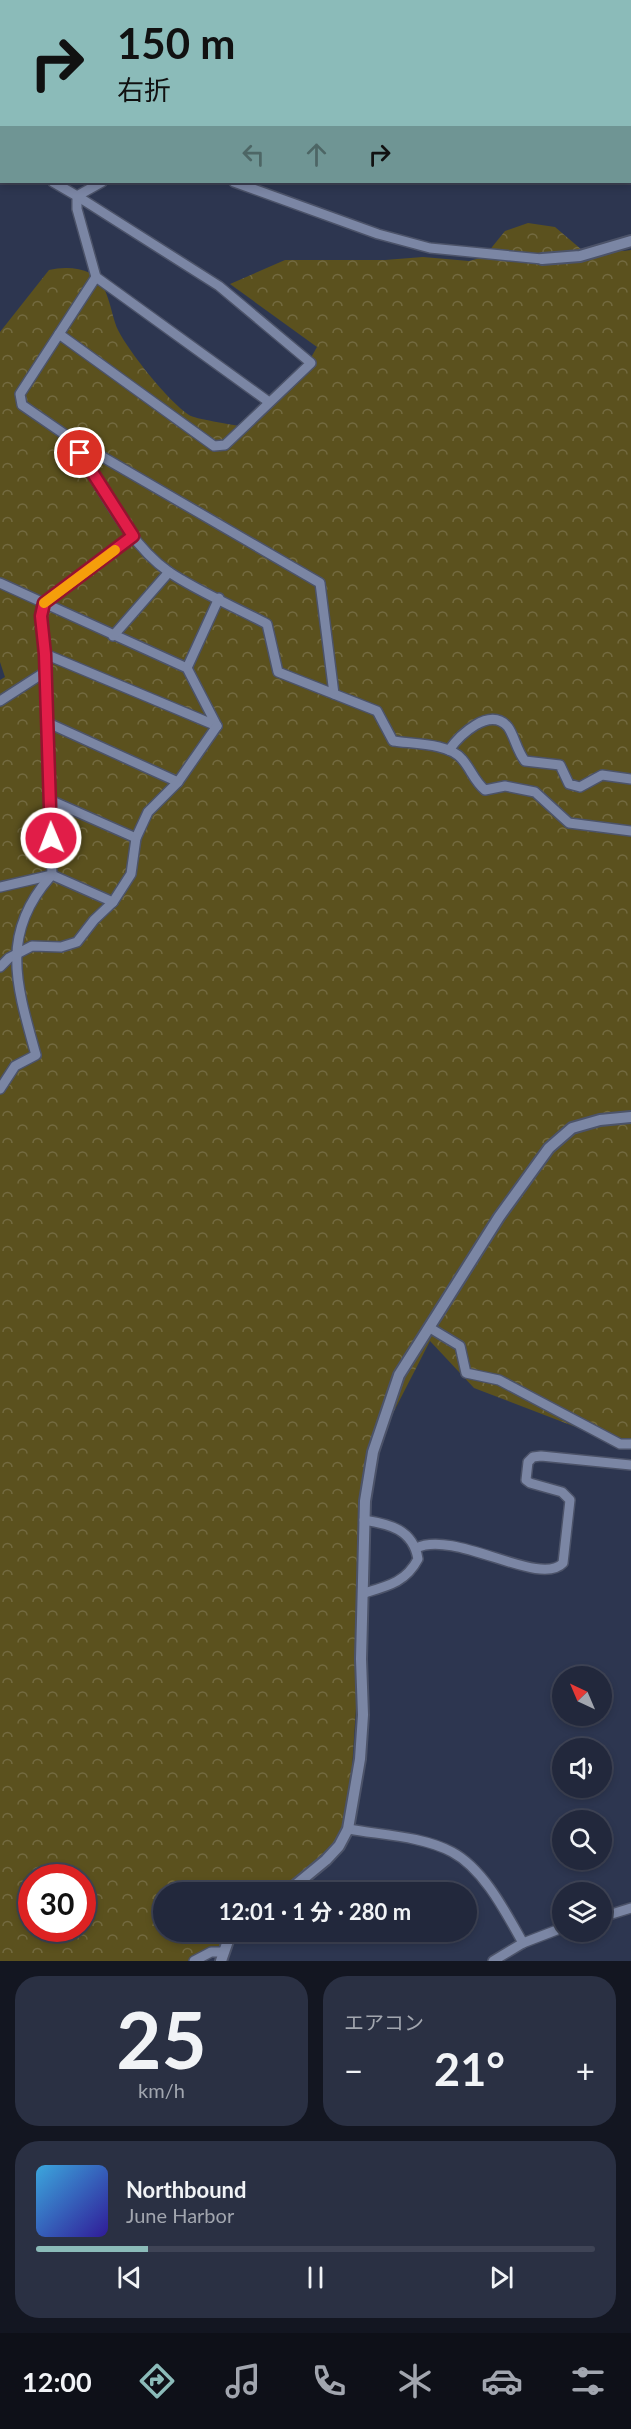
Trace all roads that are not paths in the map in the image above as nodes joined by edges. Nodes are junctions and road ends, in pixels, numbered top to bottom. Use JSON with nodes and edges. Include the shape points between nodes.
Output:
{"nodes":[{"id":1,"x":55,"y":183,"type":"edge"},
{"id":2,"x":100,"y":183,"type":"edge"},
{"id":3,"x":237,"y":183,"type":"edge"},
{"id":4,"x":77,"y":196,"type":"junction"},
{"id":5,"x":631,"y":241,"type":"edge"},
{"id":6,"x":542,"y":259,"type":"joint"},
{"id":7,"x":96,"y":277,"type":"junction"},
{"id":8,"x":59,"y":334,"type":"junction"},
{"id":9,"x":269,"y":402,"type":"junction"},
{"id":10,"x":70,"y":438,"type":"junction"},
{"id":11,"x":133,"y":536,"type":"junction"},
{"id":12,"x":169,"y":572,"type":"junction"},
{"id":13,"x":0,"y":583,"type":"edge"},
{"id":14,"x":219,"y":598,"type":"junction"},
{"id":15,"x":44,"y":603,"type":"junction"},
{"id":16,"x":113,"y":636,"type":"junction"},
{"id":17,"x":45,"y":654,"type":"junction"},
{"id":18,"x":188,"y":668,"type":"junction"},
{"id":19,"x":45,"y":672,"type":"junction"},
{"id":20,"x":334,"y":694,"type":"junction"},
{"id":21,"x":0,"y":701,"type":"edge"},
{"id":22,"x":46,"y":722,"type":"junction"},
{"id":23,"x":217,"y":726,"type":"junction"},
{"id":24,"x":450,"y":750,"type":"junction"},
{"id":25,"x":631,"y":779,"type":"edge"},
{"id":26,"x":178,"y":782,"type":"junction"},
{"id":27,"x":50,"y":800,"type":"junction"},
{"id":28,"x":631,"y":831,"type":"edge"},
{"id":29,"x":136,"y":838,"type":"junction"},
{"id":30,"x":52,"y":875,"type":"junction"},
{"id":31,"x":0,"y":887,"type":"edge"},
{"id":32,"x":113,"y":902,"type":"junction"},
{"id":33,"x":9,"y":958,"type":"junction"},
{"id":34,"x":0,"y":967,"type":"edge"},
{"id":35,"x":0,"y":1089,"type":"edge"},
{"id":36,"x":631,"y":1117,"type":"edge"},
{"id":37,"x":430,"y":1328,"type":"junction"},
{"id":38,"x":631,"y":1444,"type":"edge"},
{"id":39,"x":631,"y":1465,"type":"edge"},
{"id":40,"x":364,"y":1520,"type":"junction"},
{"id":41,"x":416,"y":1548,"type":"junction"},
{"id":42,"x":364,"y":1593,"type":"junction"},
{"id":43,"x":348,"y":1828,"type":"junction"},
{"id":44,"x":299,"y":1882,"type":"edge"},
{"id":45,"x":631,"y":1908,"type":"edge"},
{"id":46,"x":612,"y":1914,"type":"edge"},
{"id":47,"x":552,"y":1932,"type":"edge"},
{"id":48,"x":227,"y":1942,"type":"edge"},
{"id":49,"x":523,"y":1943,"type":"junction"},
{"id":50,"x":221,"y":1956,"type":"edge"},
{"id":51,"x":194,"y":1961,"type":"edge"},
{"id":52,"x":493,"y":1961,"type":"edge"}],
"edges":[{"from":1,"to":4,"type":"street"},
{"from":2,"to":4,"type":"street"},
{"from":3,"to":6,"type":"street","via":[[378,234],[430,248]]},
{"from":4,"to":7,"type":"street","via":[[76,208]]},
{"from":4,"to":9,"type":"street","via":[[219,286],[310,363]]},
{"from":5,"to":6,"type":"street","via":[[580,255]]},
{"from":7,"to":8,"type":"street"},
{"from":7,"to":9,"type":"street"},
{"from":8,"to":9,"type":"street","via":[[214,446],[225,446]]},
{"from":8,"to":10,"type":"street","via":[[20,394],[22,405]]},
{"from":10,"to":11,"type":"street"},
{"from":10,"to":20,"type":"street","via":[[320,583]]},
{"from":11,"to":12,"type":"street"},
{"from":11,"to":15,"type":"street"},
{"from":12,"to":14,"type":"street"},
{"from":12,"to":16,"type":"street"},
{"from":13,"to":15,"type":"street"},
{"from":14,"to":18,"type":"street"},
{"from":14,"to":20,"type":"street","via":[[267,624],[278,672]]},
{"from":15,"to":16,"type":"street"},
{"from":15,"to":17,"type":"street","via":[[41,616]]},
{"from":16,"to":18,"type":"street"},
{"from":17,"to":19,"type":"street"},
{"from":17,"to":23,"type":"street"},
{"from":18,"to":23,"type":"street"},
{"from":19,"to":21,"type":"street"},
{"from":19,"to":22,"type":"street"},
{"from":20,"to":24,"type":"street","via":[[377,711],[393,741]]},
{"from":22,"to":26,"type":"street"},
{"from":22,"to":27,"type":"street"},
{"from":23,"to":26,"type":"street"},
{"from":24,"to":25,"type":"street","via":[[462,733],[485,720],[501,722],[525,761],[560,765],[569,783],[580,787],[602,775]]},
{"from":24,"to":28,"type":"street","via":[[460,756],[485,790],[505,786],[535,792],[569,823]]},
{"from":26,"to":29,"type":"street","via":[[147,812]]},
{"from":27,"to":29,"type":"street"},
{"from":27,"to":30,"type":"street"},
{"from":29,"to":32,"type":"street","via":[[131,874]]},
{"from":30,"to":31,"type":"street"},
{"from":30,"to":32,"type":"street"},
{"from":30,"to":33,"type":"street","via":[[17,916]]},
{"from":32,"to":33,"type":"street","via":[[93,920],[78,942],[61,947],[32,946]]},
{"from":33,"to":34,"type":"street"},
{"from":33,"to":35,"type":"street","via":[[36,1055],[15,1066]]},
{"from":36,"to":37,"type":"street","via":[[572,1128],[549,1148],[499,1217]]},
{"from":37,"to":38,"type":"street","via":[[460,1346],[466,1373],[499,1380],[620,1444]]},
{"from":37,"to":40,"type":"street","via":[[399,1375],[391,1396],[373,1452]]},
{"from":39,"to":41,"type":"street","via":[[541,1456],[528,1462],[526,1480],[542,1489],[562,1492],[570,1500],[563,1563],[555,1570],[533,1568],[443,1544]]},
{"from":40,"to":41,"type":"street","via":[[393,1525]]},
{"from":40,"to":42,"type":"street"},
{"from":41,"to":42,"type":"street","via":[[418,1559],[407,1576]]},
{"from":42,"to":43,"type":"street","via":[[363,1715]]},
{"from":43,"to":44,"type":"street","via":[[339,1846]]},
{"from":43,"to":49,"type":"street","via":[[452,1852],[484,1883]]},
{"from":45,"to":46,"type":"street"},
{"from":47,"to":49,"type":"street"},
{"from":48,"to":50,"type":"street"},
{"from":49,"to":52,"type":"street"},
{"from":50,"to":51,"type":"street","via":[[211,1952]]}]}
